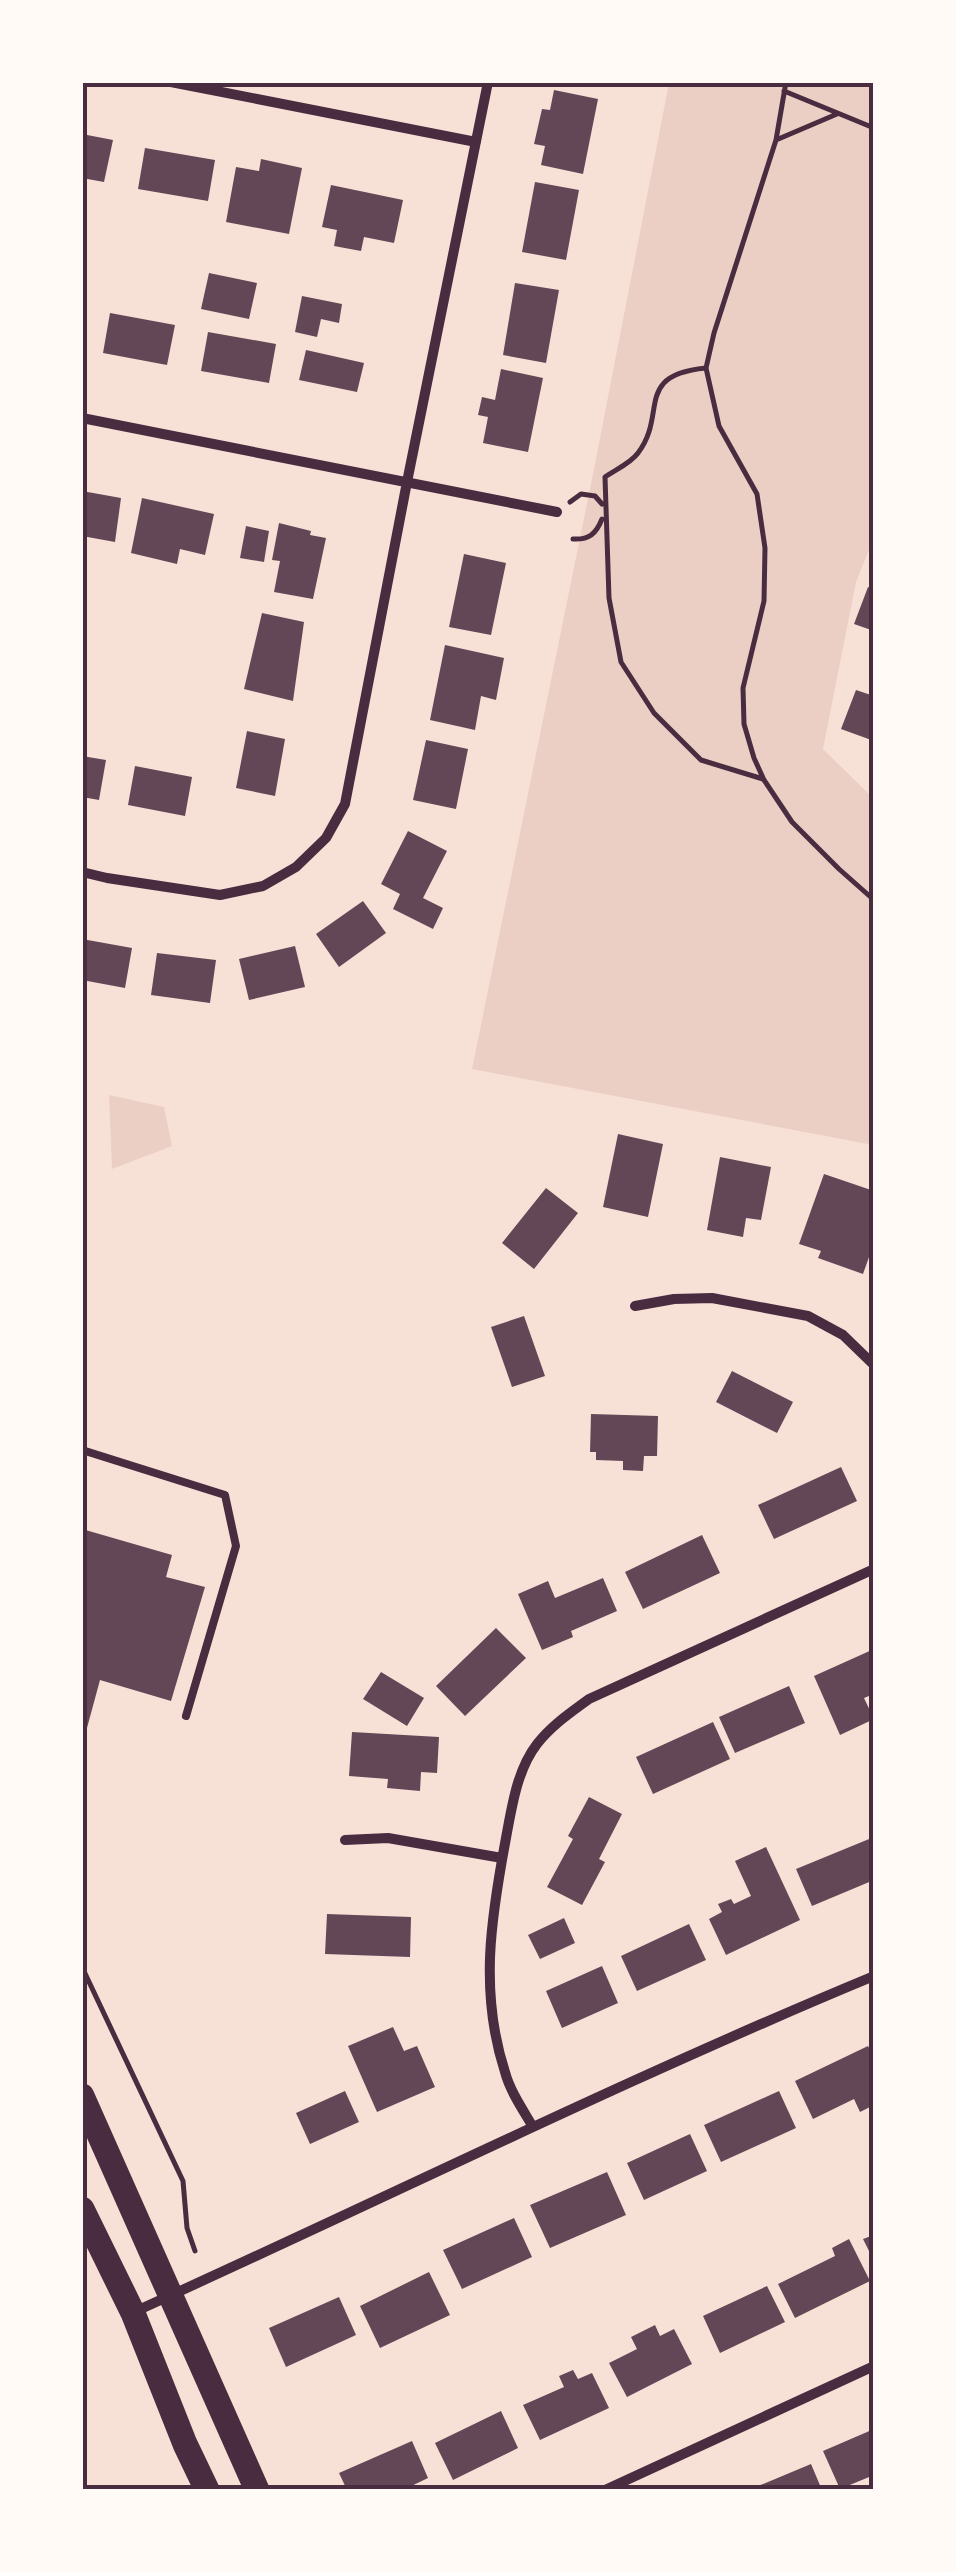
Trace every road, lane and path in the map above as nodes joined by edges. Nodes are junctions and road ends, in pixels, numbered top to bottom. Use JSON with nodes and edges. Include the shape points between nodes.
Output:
{"nodes":[{"id":1,"x":170,"y":82,"type":"edge"},
{"id":2,"x":488,"y":82,"type":"edge"},
{"id":3,"x":786,"y":82,"type":"edge"},
{"id":4,"x":784,"y":91,"type":"junction"},
{"id":5,"x":837,"y":114,"type":"junction"},
{"id":6,"x":874,"y":128,"type":"edge"},
{"id":7,"x":776,"y":140,"type":"junction"},
{"id":8,"x":476,"y":142,"type":"junction"},
{"id":9,"x":706,"y":368,"type":"junction"},
{"id":10,"x":82,"y":418,"type":"edge"},
{"id":11,"x":407,"y":482,"type":"junction"},
{"id":12,"x":604,"y":506,"type":"junction"},
{"id":13,"x":556,"y":512,"type":"joint"},
{"id":14,"x":573,"y":539,"type":"dead end"},
{"id":15,"x":764,"y":780,"type":"junction"},
{"id":16,"x":82,"y":872,"type":"edge"},
{"id":17,"x":874,"y":900,"type":"edge"},
{"id":18,"x":634,"y":1306,"type":"dead end"},
{"id":19,"x":874,"y":1365,"type":"edge"},
{"id":20,"x":82,"y":1450,"type":"edge"},
{"id":21,"x":874,"y":1568,"type":"edge"},
{"id":22,"x":186,"y":1716,"type":"dead end"},
{"id":23,"x":345,"y":1840,"type":"dead end"},
{"id":24,"x":502,"y":1858,"type":"junction"},
{"id":25,"x":82,"y":1967,"type":"edge"},
{"id":26,"x":874,"y":1976,"type":"edge"},
{"id":27,"x":82,"y":2096,"type":"edge"},
{"id":28,"x":532,"y":2127,"type":"junction"},
{"id":29,"x":82,"y":2210,"type":"edge"},
{"id":30,"x":196,"y":2251,"type":"dead end"},
{"id":31,"x":172,"y":2295,"type":"junction"},
{"id":32,"x":133,"y":2312,"type":"junction"},
{"id":33,"x":874,"y":2366,"type":"edge"},
{"id":34,"x":207,"y":2490,"type":"edge"},
{"id":35,"x":257,"y":2490,"type":"edge"},
{"id":36,"x":605,"y":2490,"type":"edge"}],
"edges":[{"from":1,"to":8,"type":"street"},
{"from":2,"to":8,"type":"street"},
{"from":3,"to":4,"type":"path"},
{"from":4,"to":5,"type":"path"},
{"from":4,"to":7,"type":"path"},
{"from":5,"to":6,"type":"path"},
{"from":5,"to":7,"type":"path"},
{"from":7,"to":9,"type":"path"},
{"from":8,"to":11,"type":"street"},
{"from":9,"to":12,"type":"path","via":[[683,370],[665,381],[637,455],[605,477]]},
{"from":9,"to":15,"type":"path","via":[[719,426],[757,494],[765,548],[764,601],[744,688],[744,724]]},
{"from":10,"to":11,"type":"street"},
{"from":11,"to":13,"type":"street"},
{"from":11,"to":16,"type":"street","via":[[345,804],[326,838],[296,867],[262,886],[220,895]]},
{"from":12,"to":13,"type":"path","via":[[581,494]]},
{"from":12,"to":14,"type":"path","via":[[592,536]]},
{"from":12,"to":15,"type":"path","via":[[608,598],[622,662],[654,713],[700,760]]},
{"from":15,"to":17,"type":"path","via":[[792,822]]},
{"from":18,"to":19,"type":"street","via":[[712,1298],[808,1316],[843,1334]]},
{"from":20,"to":22,"type":"lane","via":[[225,1495],[236,1546]]},
{"from":21,"to":24,"type":"street","via":[[589,1699],[555,1722],[534,1748],[516,1790]]},
{"from":23,"to":24,"type":"street","via":[[388,1838]]},
{"from":24,"to":28,"type":"street","via":[[488,1960],[492,2011],[505,2075]]},
{"from":25,"to":30,"type":"path","via":[[183,2181]]},
{"from":26,"to":28,"type":"street"},
{"from":27,"to":31,"type":"highway"},
{"from":28,"to":31,"type":"street"},
{"from":29,"to":32,"type":"highway"},
{"from":31,"to":32,"type":"street"},
{"from":31,"to":35,"type":"highway"},
{"from":32,"to":34,"type":"highway"},
{"from":33,"to":36,"type":"street"}]}
